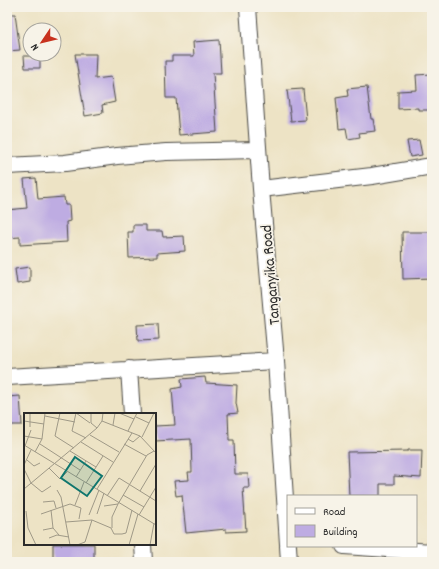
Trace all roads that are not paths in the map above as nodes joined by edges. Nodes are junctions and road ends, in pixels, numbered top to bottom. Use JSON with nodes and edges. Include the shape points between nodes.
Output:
{"nodes":[{"id":1,"x":248,"y":7,"type":"edge"},
{"id":2,"x":258,"y":150,"type":"junction"},
{"id":3,"x":7,"y":166,"type":"edge"},
{"id":4,"x":432,"y":166,"type":"edge"},
{"id":5,"x":261,"y":189,"type":"junction"},
{"id":6,"x":276,"y":361,"type":"junction"},
{"id":7,"x":129,"y":370,"type":"junction"},
{"id":8,"x":7,"y":377,"type":"edge"},
{"id":9,"x":132,"y":413,"type":"edge"},
{"id":10,"x":287,"y":528,"type":"edge"},
{"id":11,"x":143,"y":545,"type":"edge"},
{"id":12,"x":288,"y":547,"type":"edge"},
{"id":13,"x":359,"y":547,"type":"edge"},
{"id":14,"x":432,"y":552,"type":"edge"},
{"id":15,"x":144,"y":562,"type":"edge"},
{"id":16,"x":289,"y":562,"type":"edge"}],
"edges":[{"from":1,"to":2,"type":"street","name":"Tanganyika Road"},
{"from":2,"to":3,"type":"street","via":[[166,152],[65,163]]},
{"from":2,"to":5,"type":"street","name":"Tanganyika Road"},
{"from":4,"to":5,"type":"street"},
{"from":5,"to":6,"type":"street","name":"Tanganyika Road"},
{"from":6,"to":7,"type":"street"},
{"from":6,"to":10,"type":"street","name":"Tanganyika Road"},
{"from":7,"to":8,"type":"street"},
{"from":7,"to":9,"type":"street"},
{"from":11,"to":15,"type":"street"},
{"from":12,"to":16,"type":"street","name":"Tanganyika Road"},
{"from":13,"to":14,"type":"street"}]}
